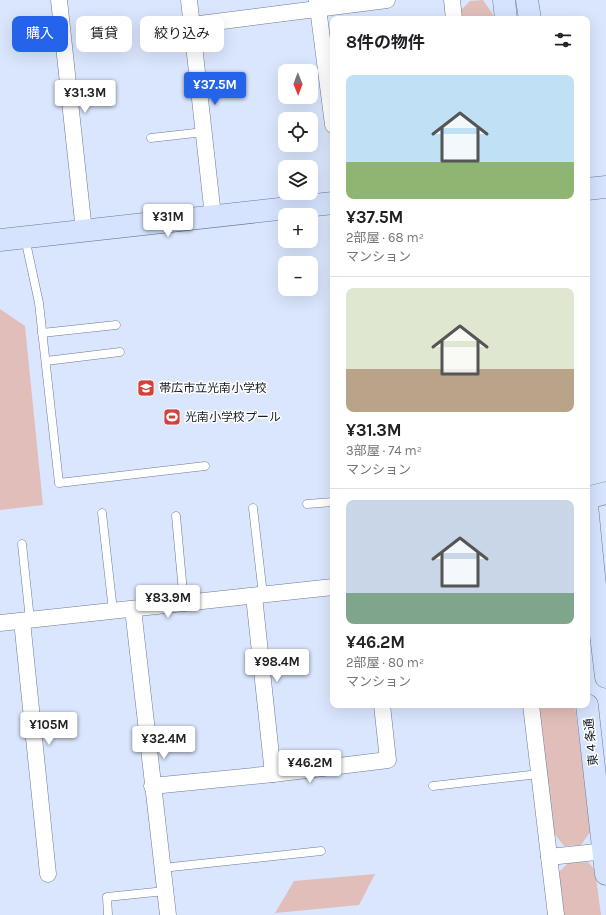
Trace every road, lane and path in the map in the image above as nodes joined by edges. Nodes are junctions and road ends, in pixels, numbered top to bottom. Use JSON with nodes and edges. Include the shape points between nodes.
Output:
{"nodes":[{"id":1,"x":59,"y":0,"type":"edge"},
{"id":2,"x":189,"y":0,"type":"edge"},
{"id":3,"x":387,"y":0,"type":"edge"},
{"id":4,"x":452,"y":0,"type":"edge"},
{"id":5,"x":504,"y":0,"type":"edge"},
{"id":6,"x":527,"y":0,"type":"edge"},
{"id":7,"x":318,"y":4,"type":"edge"},
{"id":8,"x":191,"y":16,"type":"edge"},
{"id":9,"x":454,"y":16,"type":"edge"},
{"id":10,"x":506,"y":16,"type":"edge"},
{"id":11,"x":530,"y":16,"type":"edge"},
{"id":12,"x":224,"y":20,"type":"edge"},
{"id":13,"x":195,"y":52,"type":"edge"},
{"id":14,"x":330,"y":101,"type":"edge"},
{"id":15,"x":204,"y":132,"type":"junction"},
{"id":16,"x":151,"y":138,"type":"dead end"},
{"id":17,"x":606,"y":187,"type":"edge"},
{"id":18,"x":590,"y":189,"type":"edge"},
{"id":19,"x":330,"y":203,"type":"edge"},
{"id":20,"x":213,"y":216,"type":"junction"},
{"id":21,"x":84,"y":231,"type":"junction"},
{"id":22,"x":24,"y":237,"type":"junction"},
{"id":23,"x":0,"y":240,"type":"edge"},
{"id":24,"x":116,"y":325,"type":"dead end"},
{"id":25,"x":42,"y":333,"type":"junction"},
{"id":26,"x":120,"y":352,"type":"dead end"},
{"id":27,"x":46,"y":361,"type":"junction"},
{"id":28,"x":205,"y":466,"type":"dead end"},
{"id":29,"x":606,"y":493,"type":"edge"},
{"id":30,"x":590,"y":497,"type":"edge"},
{"id":31,"x":330,"y":502,"type":"edge"},
{"id":32,"x":306,"y":504,"type":"dead end"},
{"id":33,"x":253,"y":508,"type":"dead end"},
{"id":34,"x":102,"y":512,"type":"dead end"},
{"id":35,"x":176,"y":516,"type":"dead end"},
{"id":36,"x":590,"y":520,"type":"edge"},
{"id":37,"x":22,"y":544,"type":"dead end"},
{"id":38,"x":595,"y":544,"type":"edge"},
{"id":39,"x":330,"y":587,"type":"edge"},
{"id":40,"x":258,"y":595,"type":"junction"},
{"id":41,"x":184,"y":603,"type":"junction"},
{"id":42,"x":133,"y":609,"type":"junction"},
{"id":43,"x":113,"y":611,"type":"junction"},
{"id":44,"x":26,"y":620,"type":"junction"},
{"id":45,"x":0,"y":623,"type":"edge"},
{"id":46,"x":606,"y":677,"type":"edge"},
{"id":47,"x":382,"y":708,"type":"edge"},
{"id":48,"x":531,"y":708,"type":"edge"},
{"id":49,"x":587,"y":708,"type":"edge"},
{"id":50,"x":273,"y":774,"type":"junction"},
{"id":51,"x":539,"y":774,"type":"junction"},
{"id":52,"x":152,"y":786,"type":"junction"},
{"id":53,"x":433,"y":786,"type":"dead end"},
{"id":54,"x":321,"y":851,"type":"dead end"},
{"id":55,"x":605,"y":851,"type":"edge"},
{"id":56,"x":549,"y":857,"type":"junction"},
{"id":57,"x":162,"y":868,"type":"junction"},
{"id":58,"x":48,"y":874,"type":"dead end"},
{"id":59,"x":606,"y":874,"type":"edge"},
{"id":60,"x":165,"y":891,"type":"junction"},
{"id":61,"x":108,"y":915,"type":"edge"},
{"id":62,"x":168,"y":915,"type":"edge"},
{"id":63,"x":556,"y":915,"type":"edge"}],
"edges":[{"from":1,"to":21,"type":"street"},
{"from":2,"to":8,"type":"street"},
{"from":3,"to":7,"type":"street"},
{"from":4,"to":9,"type":"street"},
{"from":5,"to":10,"type":"street"},
{"from":6,"to":11,"type":"street"},
{"from":7,"to":12,"type":"street"},
{"from":7,"to":14,"type":"street"},
{"from":13,"to":15,"type":"street"},
{"from":15,"to":16,"type":"lane"},
{"from":15,"to":20,"type":"street"},
{"from":17,"to":18,"type":"street"},
{"from":19,"to":20,"type":"street"},
{"from":20,"to":21,"type":"street"},
{"from":21,"to":22,"type":"street"},
{"from":22,"to":23,"type":"street"},
{"from":22,"to":25,"type":"lane","via":[[39,303]]},
{"from":24,"to":25,"type":"lane"},
{"from":25,"to":27,"type":"lane"},
{"from":26,"to":27,"type":"lane"},
{"from":27,"to":28,"type":"lane","via":[[59,483]]},
{"from":29,"to":30,"type":"street"},
{"from":31,"to":32,"type":"lane"},
{"from":33,"to":40,"type":"lane"},
{"from":34,"to":43,"type":"lane"},
{"from":35,"to":41,"type":"lane"},
{"from":36,"to":38,"type":"street"},
{"from":37,"to":44,"type":"lane"},
{"from":38,"to":46,"type":"street","via":[[594,576]]},
{"from":39,"to":40,"type":"street"},
{"from":40,"to":41,"type":"street"},
{"from":40,"to":50,"type":"street"},
{"from":41,"to":42,"type":"street"},
{"from":42,"to":43,"type":"street"},
{"from":42,"to":52,"type":"street"},
{"from":43,"to":44,"type":"street"},
{"from":44,"to":45,"type":"street"},
{"from":44,"to":58,"type":"street"},
{"from":47,"to":50,"type":"street","via":[[388,760]]},
{"from":48,"to":51,"type":"street"},
{"from":49,"to":55,"type":"street","name":"東４条通"},
{"from":50,"to":52,"type":"street"},
{"from":51,"to":53,"type":"lane"},
{"from":51,"to":56,"type":"street"},
{"from":52,"to":57,"type":"street"},
{"from":54,"to":57,"type":"lane"},
{"from":55,"to":56,"type":"street"},
{"from":55,"to":59,"type":"street","name":"東４条通"},
{"from":56,"to":63,"type":"street"},
{"from":57,"to":60,"type":"street"},
{"from":60,"to":61,"type":"lane","via":[[107,897]]},
{"from":60,"to":62,"type":"street"}]}
